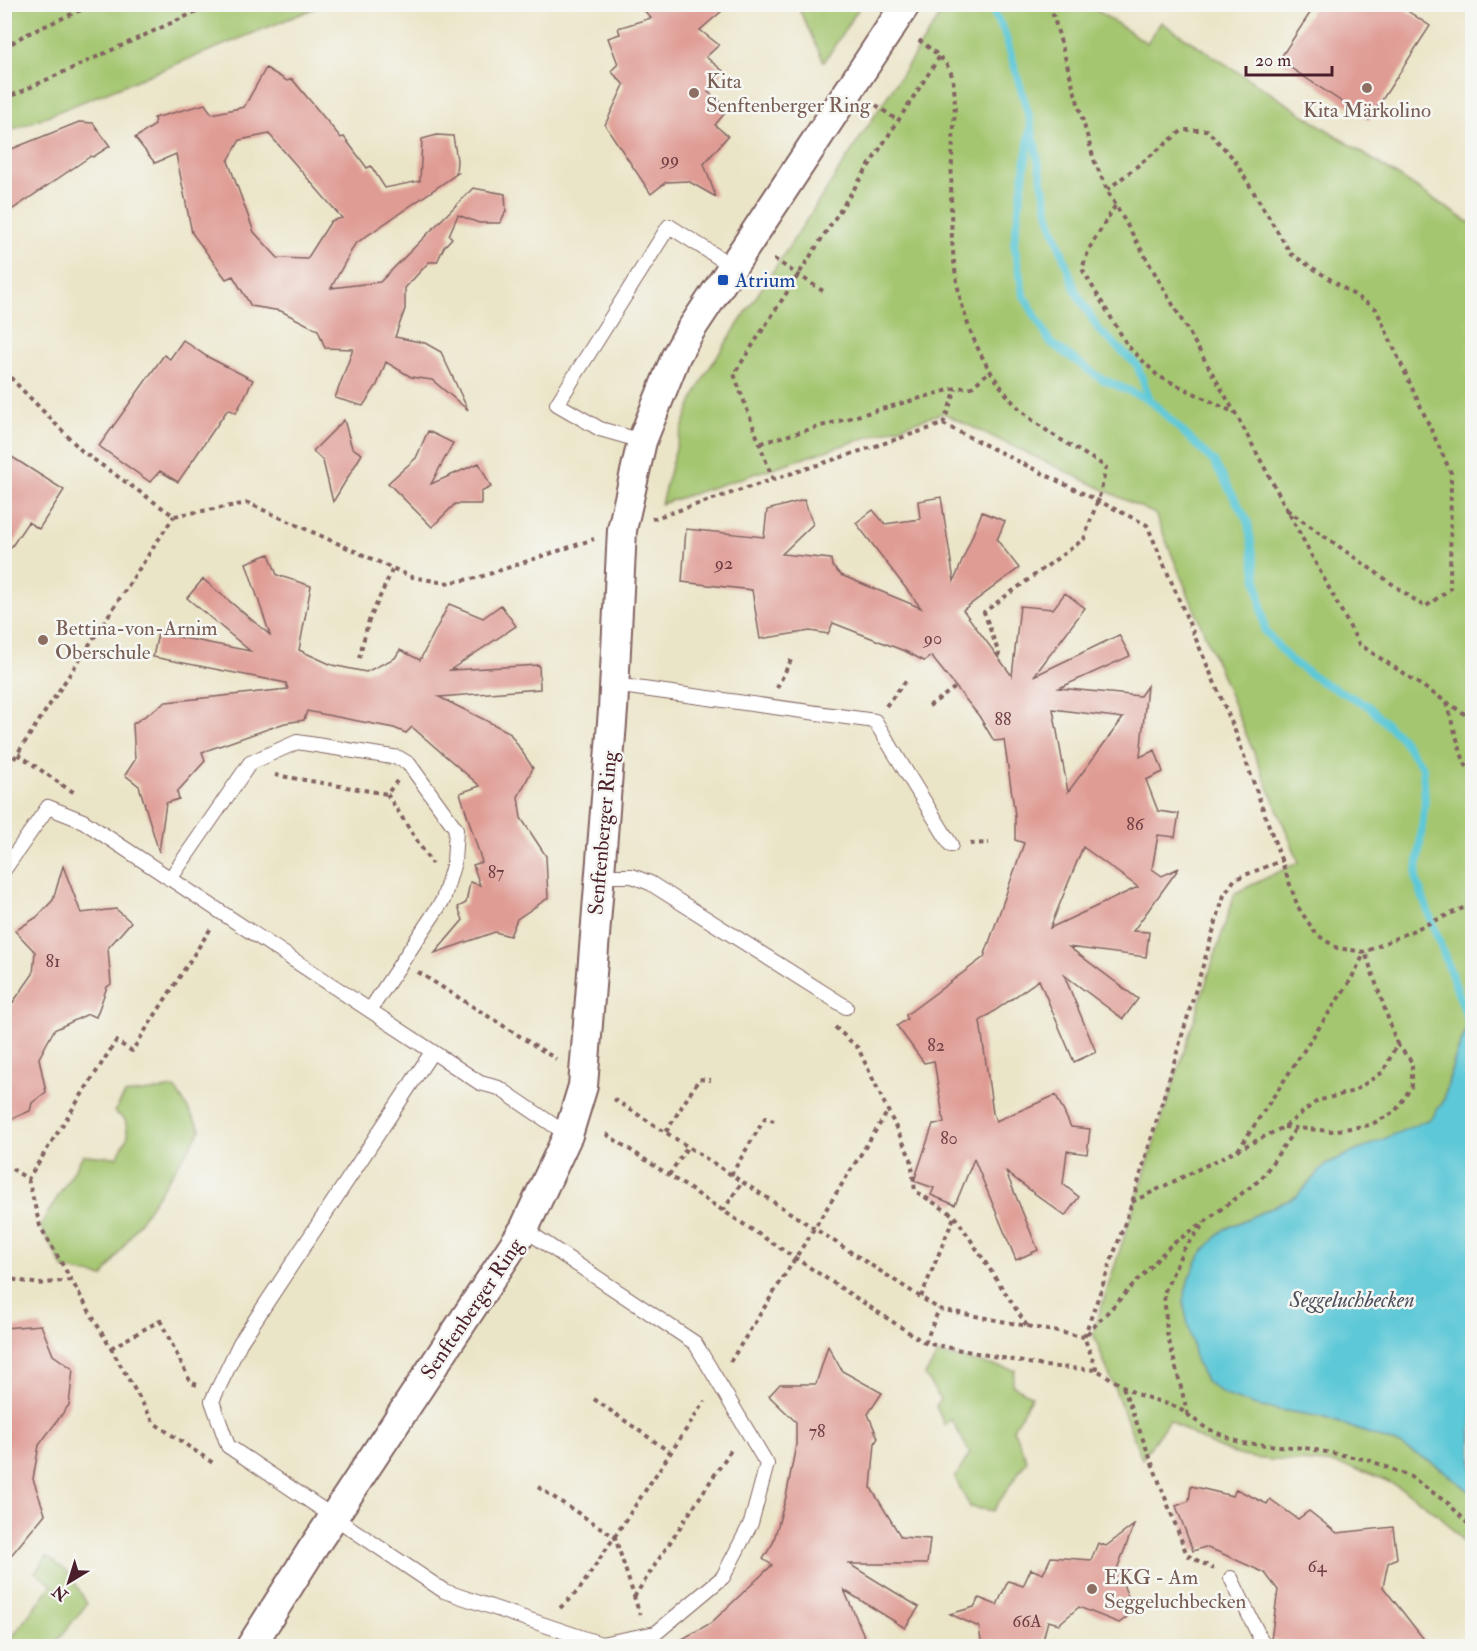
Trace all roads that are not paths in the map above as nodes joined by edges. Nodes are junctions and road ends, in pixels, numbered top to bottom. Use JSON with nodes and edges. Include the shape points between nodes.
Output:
{"nodes":[{"id":1,"x":906,"y":4,"type":"edge"},
{"id":2,"x":732,"y":266,"type":"junction"},
{"id":3,"x":642,"y":441,"type":"junction"},
{"id":4,"x":614,"y":685,"type":"junction"},
{"id":5,"x":951,"y":845,"type":"dead end"},
{"id":6,"x":4,"y":870,"type":"edge"},
{"id":7,"x":599,"y":876,"type":"junction"},
{"id":8,"x":170,"y":879,"type":"junction"},
{"id":9,"x":846,"y":1007,"type":"dead end"},
{"id":10,"x":370,"y":1010,"type":"junction"},
{"id":11,"x":432,"y":1052,"type":"junction"},
{"id":12,"x":568,"y":1135,"type":"junction"},
{"id":13,"x":524,"y":1229,"type":"junction"},
{"id":14,"x":334,"y":1517,"type":"junction"},
{"id":15,"x":1231,"y":1578,"type":"road end"},
{"id":16,"x":251,"y":1647,"type":"edge"},
{"id":17,"x":1264,"y":1647,"type":"edge"}],
"edges":[{"from":1,"to":2,"type":"street","name":"Senftenberger Ring"},
{"from":2,"to":3,"type":"street","name":"Senftenberger Ring","via":[[675,356]]},
{"from":2,"to":3,"type":"lane","via":[[669,226],[557,404],[600,429]]},
{"from":3,"to":4,"type":"street","name":"Senftenberger Ring","via":[[622,530]]},
{"from":4,"to":5,"type":"lane","via":[[875,721]]},
{"from":4,"to":7,"type":"street","name":"Senftenberger Ring"},
{"from":6,"to":8,"type":"lane","via":[[48,807],[82,821]]},
{"from":7,"to":9,"type":"lane","via":[[632,876],[650,883]]},
{"from":7,"to":12,"type":"street","name":"Senftenberger Ring","via":[[583,1086]]},
{"from":8,"to":10,"type":"lane"},
{"from":8,"to":10,"type":"lane","via":[[250,763],[297,742],[399,758],[409,764],[456,829],[454,862],[443,900]]},
{"from":10,"to":11,"type":"lane"},
{"from":11,"to":12,"type":"lane","via":[[480,1083],[499,1089]]},
{"from":11,"to":14,"type":"lane","via":[[240,1343],[212,1401],[228,1446]]},
{"from":12,"to":13,"type":"street","name":"Senftenberger Ring"},
{"from":13,"to":14,"type":"street","name":"Senftenberger Ring"},
{"from":13,"to":14,"type":"lane","via":[[694,1343],[746,1429],[766,1464],[751,1523],[723,1577],[656,1633],[601,1644],[444,1591]]},
{"from":14,"to":16,"type":"street","name":"Senftenberger Ring"},
{"from":15,"to":17,"type":"lane"}]}
